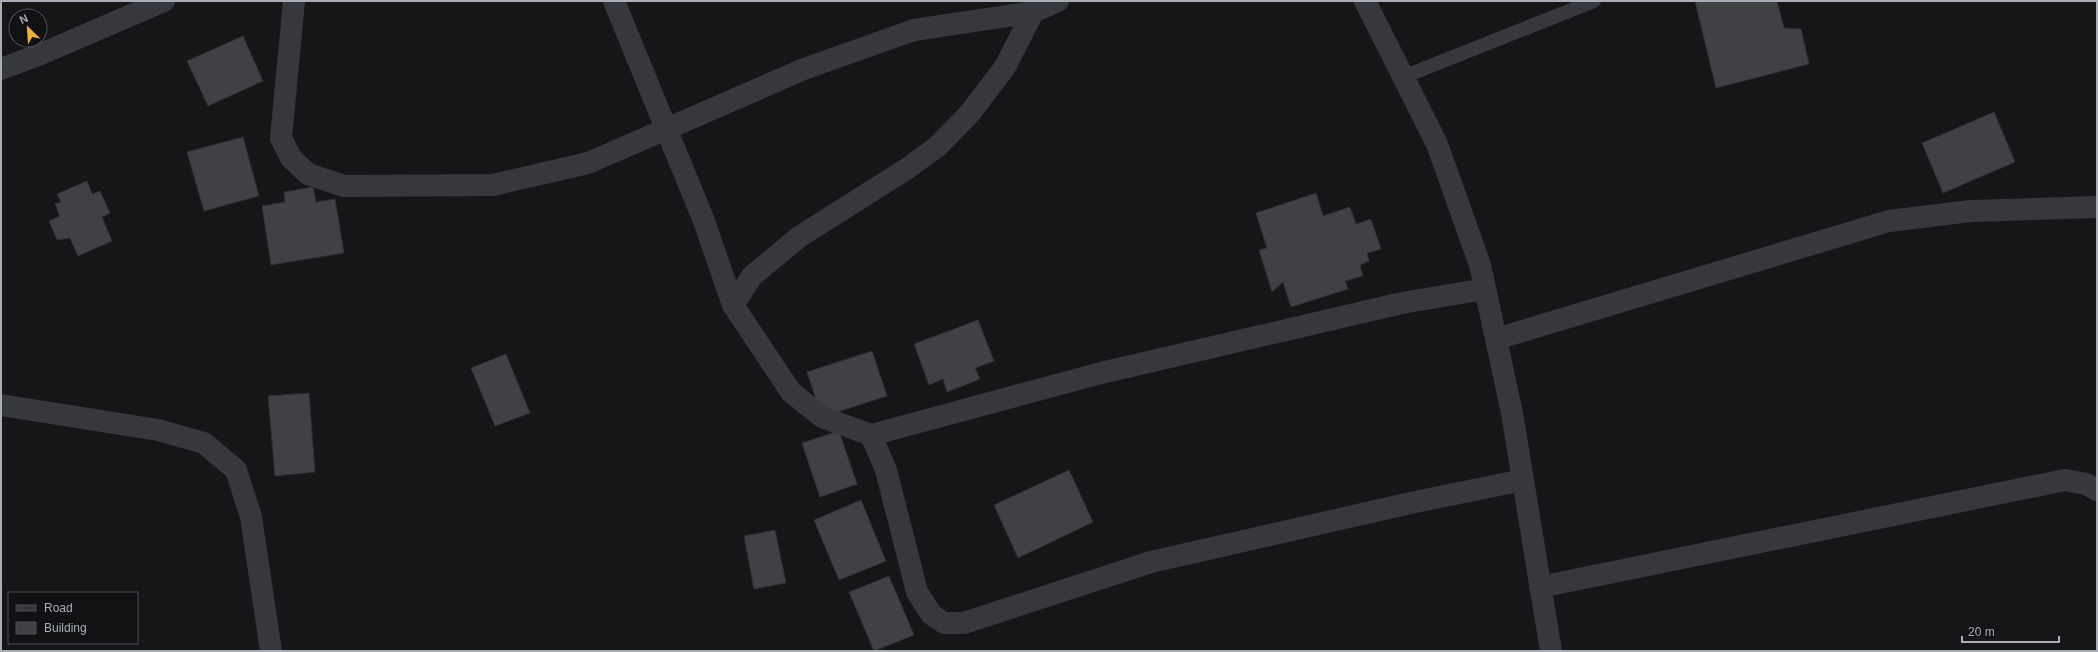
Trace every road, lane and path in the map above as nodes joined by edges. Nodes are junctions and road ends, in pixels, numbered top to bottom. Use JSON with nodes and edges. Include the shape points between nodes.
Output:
{"nodes":[{"id":1,"x":164,"y":1,"type":"edge"},
{"id":2,"x":294,"y":1,"type":"edge"},
{"id":3,"x":614,"y":1,"type":"edge"},
{"id":4,"x":1058,"y":1,"type":"edge"},
{"id":5,"x":1365,"y":1,"type":"edge"},
{"id":6,"x":1594,"y":1,"type":"edge"},
{"id":7,"x":1033,"y":12,"type":"junction"},
{"id":8,"x":1,"y":69,"type":"edge"},
{"id":9,"x":1404,"y":77,"type":"junction"},
{"id":10,"x":666,"y":130,"type":"junction"},
{"id":11,"x":2097,"y":207,"type":"edge"},
{"id":12,"x":1485,"y":289,"type":"junction"},
{"id":13,"x":733,"y":305,"type":"junction"},
{"id":14,"x":1496,"y":339,"type":"junction"},
{"id":15,"x":1,"y":405,"type":"edge"},
{"id":16,"x":871,"y":435,"type":"junction"},
{"id":17,"x":1523,"y":480,"type":"junction"},
{"id":18,"x":2097,"y":490,"type":"edge"},
{"id":19,"x":1540,"y":587,"type":"junction"},
{"id":20,"x":271,"y":651,"type":"edge"},
{"id":21,"x":1551,"y":651,"type":"edge"}],
"edges":[{"from":1,"to":8,"type":"street"},
{"from":2,"to":10,"type":"street","via":[[281,138],[291,158],[308,174],[344,186],[493,185],[588,163]]},
{"from":3,"to":10,"type":"street"},
{"from":4,"to":7,"type":"street"},
{"from":5,"to":9,"type":"street"},
{"from":6,"to":9,"type":"lane"},
{"from":7,"to":10,"type":"street","via":[[914,30],[804,69]]},
{"from":7,"to":13,"type":"street","via":[[1005,67],[970,113],[938,146],[799,237],[752,276]]},
{"from":9,"to":12,"type":"street","via":[[1437,144],[1480,265]]},
{"from":10,"to":13,"type":"street","via":[[704,221]]},
{"from":11,"to":14,"type":"street","via":[[1971,211],[1888,221]]},
{"from":12,"to":14,"type":"street"},
{"from":12,"to":16,"type":"street","via":[[1402,303],[1101,373]]},
{"from":13,"to":16,"type":"street","via":[[791,392],[822,417]]},
{"from":14,"to":17,"type":"street"},
{"from":15,"to":20,"type":"street","via":[[158,430],[204,443],[236,470],[251,517]]},
{"from":16,"to":17,"type":"street","via":[[886,470],[917,592],[931,614],[944,623],[964,623],[1150,562]]},
{"from":17,"to":19,"type":"street"},
{"from":18,"to":19,"type":"street","via":[[2086,484],[2065,480]]},
{"from":19,"to":21,"type":"street"}]}
